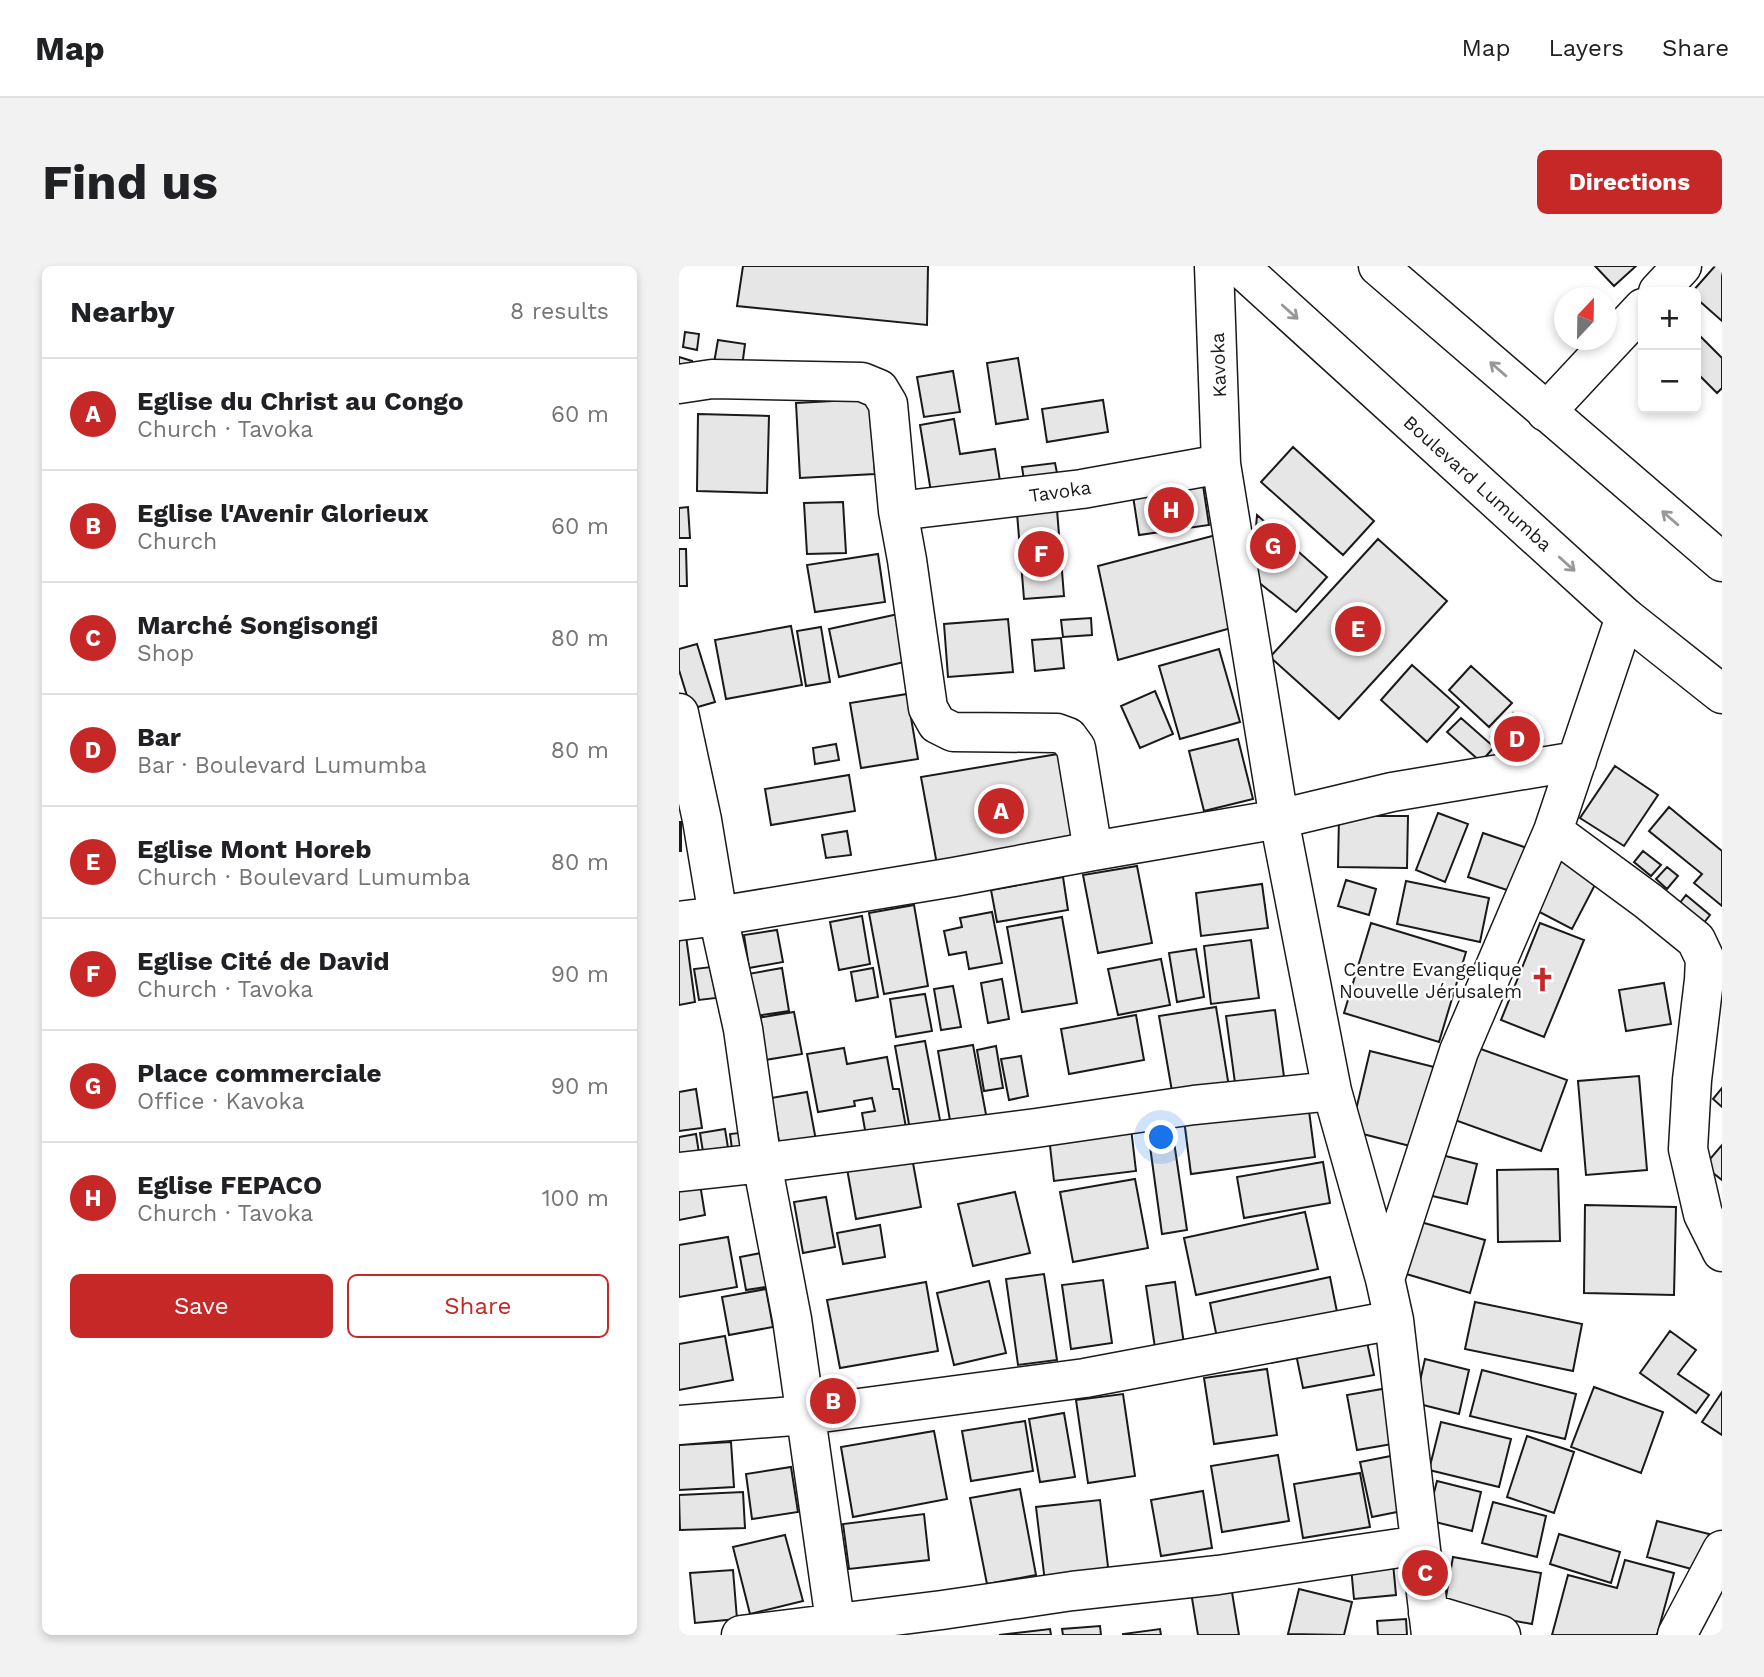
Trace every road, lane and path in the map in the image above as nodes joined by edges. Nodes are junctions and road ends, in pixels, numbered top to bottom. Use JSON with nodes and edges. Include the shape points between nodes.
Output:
{"nodes":[{"id":1,"x":1215,"y":266,"type":"edge"},
{"id":2,"x":1239,"y":266,"type":"edge"},
{"id":3,"x":1378,"y":266,"type":"edge"},
{"id":4,"x":1682,"y":266,"type":"edge"},
{"id":5,"x":1663,"y":287,"type":"edge"},
{"id":6,"x":1638,"y":313,"type":"edge"},
{"id":7,"x":679,"y":384,"type":"edge"},
{"id":8,"x":1546,"y":412,"type":"junction"},
{"id":9,"x":1221,"y":464,"type":"junction"},
{"id":10,"x":898,"y":511,"type":"junction"},
{"id":11,"x":1722,"y":562,"type":"edge"},
{"id":12,"x":1625,"y":617,"type":"junction"},
{"id":13,"x":1722,"y":694,"type":"edge"},
{"id":14,"x":679,"y":713,"type":"edge"},
{"id":15,"x":1577,"y":761,"type":"junction"},
{"id":16,"x":1279,"y":819,"type":"junction"},
{"id":17,"x":1553,"y":831,"type":"junction"},
{"id":18,"x":1093,"y":850,"type":"junction"},
{"id":19,"x":718,"y":916,"type":"junction"},
{"id":20,"x":679,"y":920,"type":"edge"},
{"id":21,"x":1332,"y":1091,"type":"junction"},
{"id":22,"x":762,"y":1163,"type":"junction"},
{"id":23,"x":679,"y":1172,"type":"edge"},
{"id":24,"x":1722,"y":1252,"type":"edge"},
{"id":25,"x":1385,"y":1279,"type":"junction"},
{"id":26,"x":1394,"y":1320,"type":"junction"},
{"id":27,"x":806,"y":1415,"type":"junction"},
{"id":28,"x":679,"y":1425,"type":"edge"},
{"id":29,"x":1420,"y":1545,"type":"junction"},
{"id":30,"x":1722,"y":1550,"type":"edge"},
{"id":31,"x":1429,"y":1624,"type":"edge"},
{"id":32,"x":836,"y":1629,"type":"edge"},
{"id":33,"x":741,"y":1635,"type":"edge"},
{"id":34,"x":1501,"y":1635,"type":"edge"},
{"id":35,"x":1677,"y":1635,"type":"edge"}],
"edges":[{"from":1,"to":9,"type":"main road","name":"Kavoka"},
{"from":2,"to":12,"type":"main road","name":"Boulevard Lumumba","one_way":true},
{"from":8,"to":3,"type":"main road","one_way":true},
{"from":4,"to":5,"type":"main road"},
{"from":6,"to":8,"type":"main road"},
{"from":7,"to":10,"type":"main road","via":[[712,379],[862,382],[879,389],[888,404]]},
{"from":11,"to":8,"type":"main road","one_way":true},
{"from":9,"to":10,"type":"main road","name":"Tavoka","via":[[1082,489]]},
{"from":9,"to":16,"type":"main road","name":"Kavoka"},
{"from":10,"to":18,"type":"main road","via":[[928,708],[937,724],[953,732],[1057,733],[1068,737],[1076,748]]},
{"from":12,"to":13,"type":"main road","name":"Boulevard Lumumba"},
{"from":12,"to":15,"type":"main road"},
{"from":14,"to":19,"type":"main road"},
{"from":15,"to":16,"type":"main road","via":[[1392,792]]},
{"from":15,"to":17,"type":"main road"},
{"from":16,"to":18,"type":"main road"},
{"from":16,"to":21,"type":"main road","name":"Kavoka"},
{"from":17,"to":24,"type":"main road","via":[[1696,940],[1705,959],[1688,1149],[1703,1214]]},
{"from":17,"to":25,"type":"main road","via":[[1459,1051]]},
{"from":18,"to":19,"type":"main road"},
{"from":19,"to":20,"type":"main road"},
{"from":19,"to":22,"type":"main road","via":[[743,1029]]},
{"from":21,"to":22,"type":"main road","via":[[1193,1105]]},
{"from":21,"to":25,"type":"main road","name":"Kavoka"},
{"from":22,"to":23,"type":"main road"},
{"from":22,"to":27,"type":"main road"},
{"from":25,"to":26,"type":"main road","name":"Kavoka"},
{"from":26,"to":27,"type":"main road","via":[[1085,1378]]},
{"from":26,"to":29,"type":"main road","name":"Kavoka"},
{"from":27,"to":28,"type":"main road"},
{"from":27,"to":32,"type":"main road"},
{"from":29,"to":31,"type":"main road","name":"Kavoka"},
{"from":29,"to":32,"type":"main road","via":[[1072,1591]]},
{"from":30,"to":35,"type":"main road"},
{"from":31,"to":34,"type":"main road"},
{"from":32,"to":33,"type":"main road"}]}
